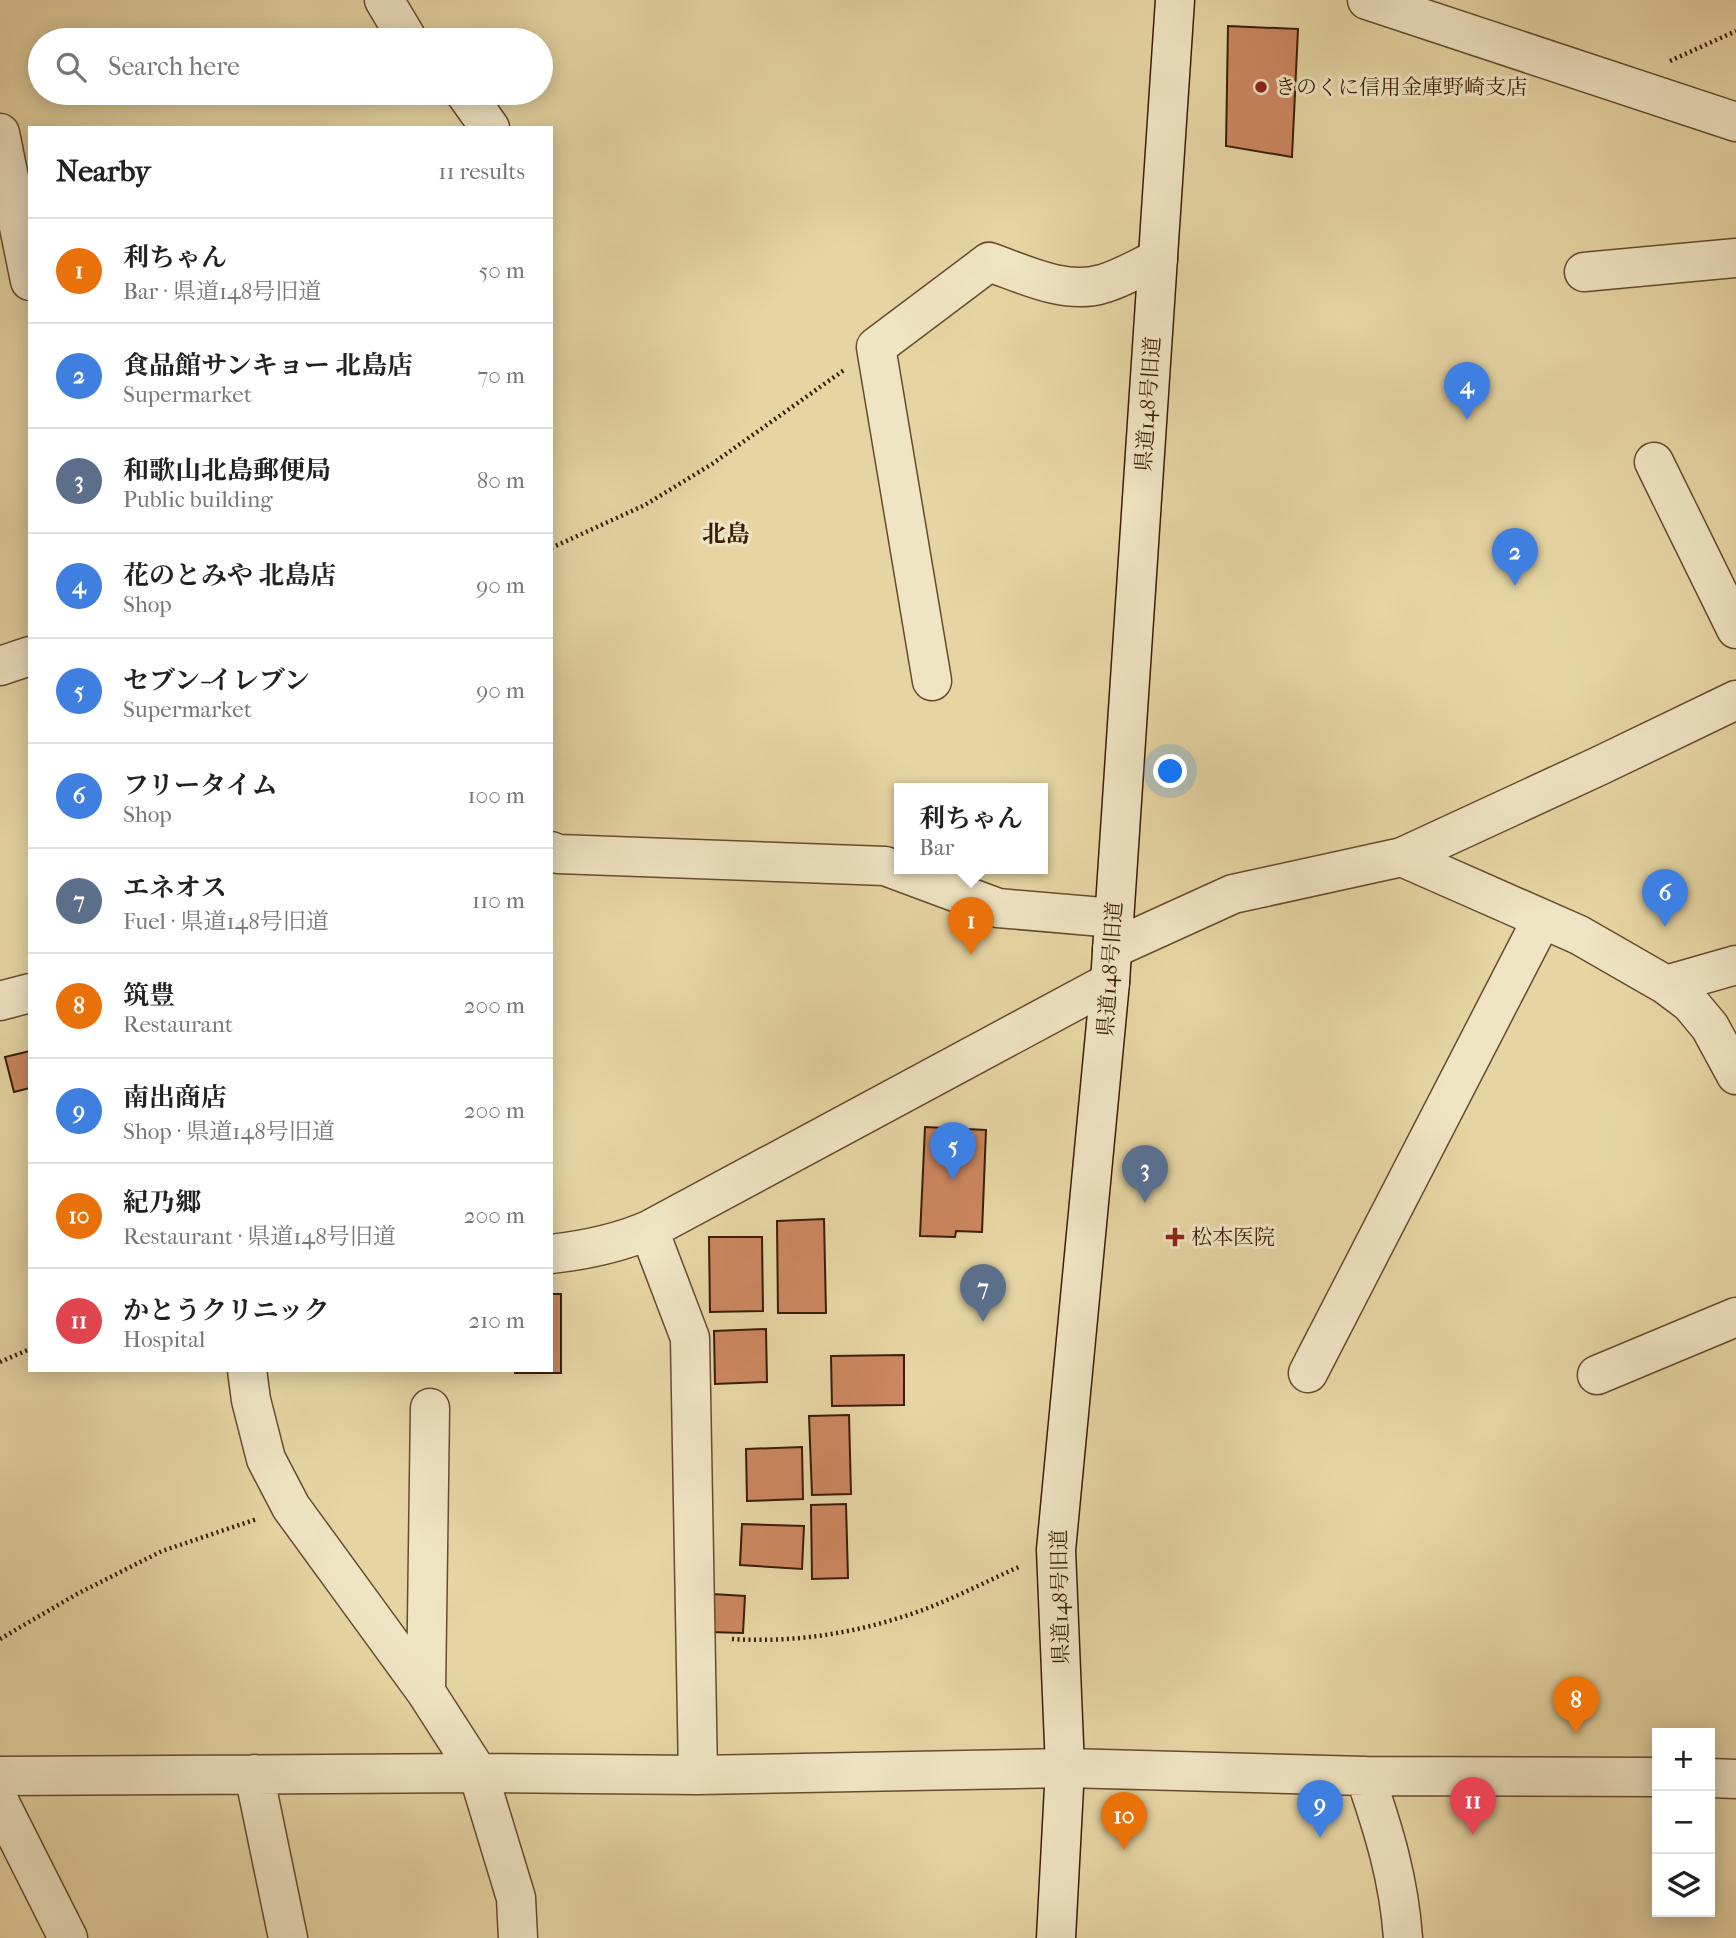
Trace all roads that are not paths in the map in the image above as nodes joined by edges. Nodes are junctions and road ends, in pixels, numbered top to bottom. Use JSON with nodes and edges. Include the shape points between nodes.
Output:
{"nodes":[{"id":1,"x":384,"y":0,"type":"edge"},
{"id":2,"x":1175,"y":0,"type":"edge"},
{"id":3,"x":1367,"y":0,"type":"edge"},
{"id":4,"x":401,"y":28,"type":"edge"},
{"id":5,"x":474,"y":105,"type":"edge"},
{"id":6,"x":1736,"y":122,"type":"edge"},
{"id":7,"x":489,"y":126,"type":"edge"},
{"id":8,"x":0,"y":133,"type":"edge"},
{"id":9,"x":1736,"y":258,"type":"edge"},
{"id":10,"x":1158,"y":259,"type":"junction"},
{"id":11,"x":28,"y":271,"type":"edge"},
{"id":12,"x":1584,"y":272,"type":"dead end"},
{"id":13,"x":1654,"y":462,"type":"dead end"},
{"id":14,"x":1736,"y":629,"type":"edge"},
{"id":15,"x":28,"y":657,"type":"edge"},
{"id":16,"x":0,"y":666,"type":"edge"},
{"id":17,"x":932,"y":681,"type":"dead end"},
{"id":18,"x":1736,"y":700,"type":"edge"},
{"id":19,"x":553,"y":852,"type":"edge"},
{"id":20,"x":1402,"y":857,"type":"junction"},
{"id":21,"x":894,"y":870,"type":"edge"},
{"id":22,"x":906,"y":874,"type":"edge"},
{"id":23,"x":1542,"y":919,"type":"junction"},
{"id":24,"x":1112,"y":950,"type":"junction"},
{"id":25,"x":1736,"y":965,"type":"edge"},
{"id":26,"x":1666,"y":985,"type":"junction"},
{"id":27,"x":28,"y":993,"type":"edge"},
{"id":28,"x":0,"y":1000,"type":"edge"},
{"id":29,"x":1736,"y":1075,"type":"edge"},
{"id":30,"x":649,"y":1230,"type":"junction"},
{"id":31,"x":553,"y":1254,"type":"edge"},
{"id":32,"x":1736,"y":1317,"type":"edge"},
{"id":33,"x":247,"y":1372,"type":"edge"},
{"id":34,"x":1308,"y":1373,"type":"dead end"},
{"id":35,"x":1597,"y":1375,"type":"dead end"},
{"id":36,"x":430,"y":1408,"type":"dead end"},
{"id":37,"x":426,"y":1692,"type":"junction"},
{"id":38,"x":1065,"y":1768,"type":"junction"},
{"id":39,"x":478,"y":1773,"type":"junction"},
{"id":40,"x":254,"y":1774,"type":"junction"},
{"id":41,"x":698,"y":1775,"type":"junction"},
{"id":42,"x":0,"y":1776,"type":"edge"},
{"id":43,"x":1365,"y":1776,"type":"junction"},
{"id":44,"x":1652,"y":1777,"type":"edge"},
{"id":45,"x":1715,"y":1779,"type":"edge"},
{"id":46,"x":1736,"y":1779,"type":"edge"},
{"id":47,"x":0,"y":1803,"type":"edge"},
{"id":48,"x":68,"y":1938,"type":"edge"},
{"id":49,"x":288,"y":1938,"type":"edge"},
{"id":50,"x":518,"y":1938,"type":"edge"},
{"id":51,"x":1056,"y":1938,"type":"edge"},
{"id":52,"x":1403,"y":1938,"type":"edge"}],
"edges":[{"from":1,"to":4,"type":"street"},
{"from":2,"to":10,"type":"street","name":"県道148号旧道"},
{"from":3,"to":6,"type":"street"},
{"from":5,"to":7,"type":"street"},
{"from":8,"to":11,"type":"street"},
{"from":9,"to":12,"type":"street"},
{"from":10,"to":17,"type":"street","via":[[1102,284],[1076,288],[989,262],[876,347]]},
{"from":10,"to":24,"type":"street","name":"県道148号旧道"},
{"from":13,"to":14,"type":"street"},
{"from":15,"to":16,"type":"street"},
{"from":18,"to":20,"type":"street"},
{"from":19,"to":21,"type":"street"},
{"from":20,"to":23,"type":"street"},
{"from":20,"to":24,"type":"street","via":[[1233,894]]},
{"from":22,"to":24,"type":"street"},
{"from":23,"to":26,"type":"street"},
{"from":23,"to":34,"type":"street"},
{"from":24,"to":30,"type":"street"},
{"from":24,"to":38,"type":"street","name":"県道148号旧道","via":[[1056,1550]]},
{"from":25,"to":26,"type":"street"},
{"from":26,"to":29,"type":"street","via":[[1690,1003],[1710,1027]]},
{"from":27,"to":28,"type":"street"},
{"from":30,"to":31,"type":"street","via":[[590,1250]]},
{"from":30,"to":41,"type":"street","via":[[690,1338]]},
{"from":32,"to":35,"type":"street"},
{"from":33,"to":37,"type":"street","via":[[266,1459],[291,1507]]},
{"from":36,"to":37,"type":"street"},
{"from":37,"to":39,"type":"street"},
{"from":38,"to":41,"type":"street"},
{"from":38,"to":43,"type":"street"},
{"from":38,"to":51,"type":"street","name":"県道148号旧道"},
{"from":39,"to":40,"type":"street"},
{"from":39,"to":41,"type":"street"},
{"from":39,"to":50,"type":"street","via":[[516,1898]]},
{"from":40,"to":42,"type":"street"},
{"from":40,"to":49,"type":"street"},
{"from":43,"to":44,"type":"street"},
{"from":43,"to":52,"type":"street","via":[[1389,1845]]},
{"from":45,"to":46,"type":"street"},
{"from":47,"to":48,"type":"street"}]}
